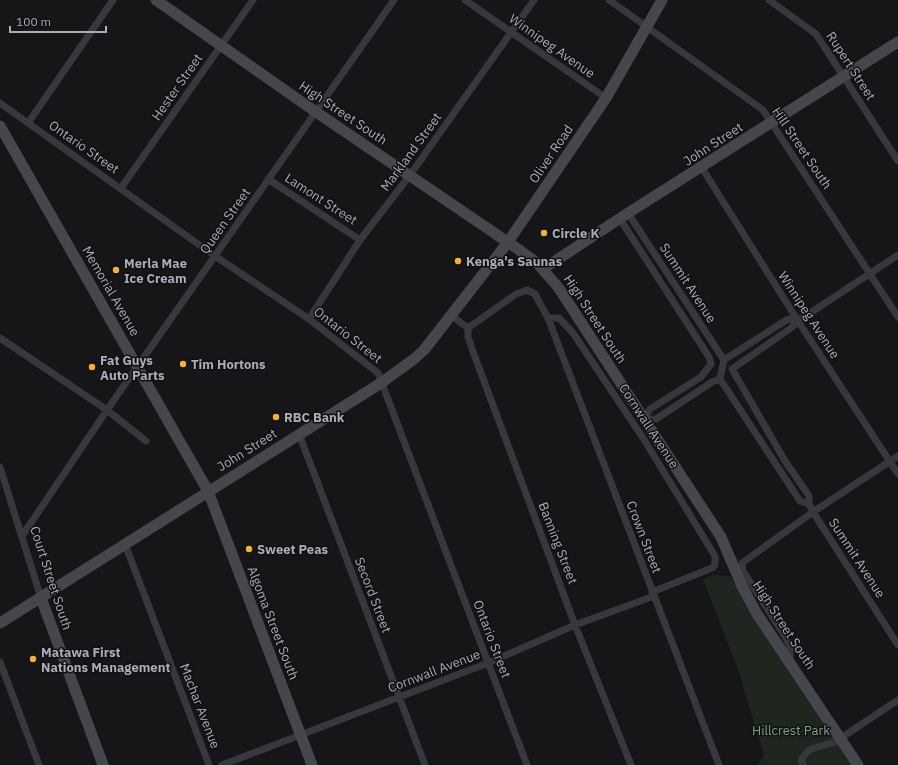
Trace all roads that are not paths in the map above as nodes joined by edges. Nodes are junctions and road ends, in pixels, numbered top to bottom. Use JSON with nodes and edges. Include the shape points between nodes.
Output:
{"nodes":[{"id":1,"x":113,"y":0,"type":"edge"},
{"id":2,"x":156,"y":0,"type":"edge"},
{"id":3,"x":253,"y":0,"type":"edge"},
{"id":4,"x":394,"y":0,"type":"edge"},
{"id":5,"x":465,"y":0,"type":"edge"},
{"id":6,"x":534,"y":0,"type":"edge"},
{"id":7,"x":609,"y":0,"type":"edge"},
{"id":8,"x":662,"y":0,"type":"edge"},
{"id":9,"x":769,"y":0,"type":"edge"},
{"id":10,"x":647,"y":27,"type":"junction"},
{"id":11,"x":511,"y":32,"type":"junction"},
{"id":12,"x":898,"y":42,"type":"edge"},
{"id":13,"x":221,"y":46,"type":"junction"},
{"id":14,"x":843,"y":76,"type":"junction"},
{"id":15,"x":606,"y":98,"type":"junction"},
{"id":16,"x":0,"y":103,"type":"edge"},
{"id":17,"x":316,"y":112,"type":"junction"},
{"id":18,"x":772,"y":122,"type":"junction"},
{"id":19,"x":28,"y":123,"type":"junction"},
{"id":20,"x":0,"y":126,"type":"edge"},
{"id":21,"x":898,"y":161,"type":"edge"},
{"id":22,"x":702,"y":168,"type":"junction"},
{"id":23,"x":410,"y":175,"type":"junction"},
{"id":24,"x":268,"y":179,"type":"junction"},
{"id":25,"x":121,"y":188,"type":"junction"},
{"id":26,"x":624,"y":216,"type":"junction"},
{"id":27,"x":360,"y":240,"type":"junction"},
{"id":28,"x":508,"y":242,"type":"junction"},
{"id":29,"x":898,"y":255,"type":"edge"},
{"id":30,"x":215,"y":256,"type":"junction"},
{"id":31,"x":543,"y":269,"type":"junction"},
{"id":32,"x":869,"y":273,"type":"junction"},
{"id":33,"x":452,"y":316,"type":"junction"},
{"id":34,"x":898,"y":317,"type":"edge"},
{"id":35,"x":548,"y":318,"type":"junction"},
{"id":36,"x":309,"y":319,"type":"junction"},
{"id":37,"x":798,"y":321,"type":"junction"},
{"id":38,"x":468,"y":328,"type":"junction"},
{"id":39,"x":0,"y":338,"type":"edge"},
{"id":40,"x":727,"y":358,"type":"junction"},
{"id":41,"x":138,"y":367,"type":"junction"},
{"id":42,"x":720,"y":379,"type":"junction"},
{"id":43,"x":381,"y":383,"type":"junction"},
{"id":44,"x":107,"y":410,"type":"junction"},
{"id":45,"x":644,"y":420,"type":"junction"},
{"id":46,"x":299,"y":434,"type":"junction"},
{"id":47,"x":146,"y":441,"type":"dead end"},
{"id":48,"x":898,"y":456,"type":"edge"},
{"id":49,"x":785,"y":461,"type":"junction"},
{"id":50,"x":890,"y":461,"type":"junction"},
{"id":51,"x":777,"y":466,"type":"junction"},
{"id":52,"x":0,"y":467,"type":"edge"},
{"id":53,"x":898,"y":474,"type":"edge"},
{"id":54,"x":208,"y":491,"type":"junction"},
{"id":55,"x":808,"y":504,"type":"junction"},
{"id":56,"x":813,"y":512,"type":"junction"},
{"id":57,"x":22,"y":536,"type":"junction"},
{"id":58,"x":125,"y":544,"type":"junction"},
{"id":59,"x":653,"y":594,"type":"junction"},
{"id":60,"x":41,"y":598,"type":"junction"},
{"id":61,"x":0,"y":622,"type":"edge"},
{"id":62,"x":575,"y":625,"type":"junction"},
{"id":63,"x":898,"y":645,"type":"edge"},
{"id":64,"x":0,"y":662,"type":"edge"},
{"id":65,"x":790,"y":662,"type":"junction"},
{"id":66,"x":488,"y":663,"type":"junction"},
{"id":67,"x":399,"y":697,"type":"junction"},
{"id":68,"x":898,"y":700,"type":"edge"},
{"id":69,"x":301,"y":735,"type":"junction"},
{"id":70,"x":841,"y":738,"type":"junction"},
{"id":71,"x":39,"y":765,"type":"edge"},
{"id":72,"x":103,"y":765,"type":"edge"},
{"id":73,"x":209,"y":765,"type":"edge"},
{"id":74,"x":222,"y":765,"type":"edge"},
{"id":75,"x":312,"y":765,"type":"edge"},
{"id":76,"x":425,"y":765,"type":"edge"},
{"id":77,"x":527,"y":765,"type":"edge"},
{"id":78,"x":631,"y":765,"type":"edge"},
{"id":79,"x":719,"y":765,"type":"edge"},
{"id":80,"x":803,"y":765,"type":"edge"},
{"id":81,"x":858,"y":765,"type":"edge"}],
"edges":[{"from":1,"to":19,"type":"street"},
{"from":2,"to":13,"type":"main road","name":"High Street South"},
{"from":3,"to":13,"type":"street","name":"Hester Street"},
{"from":4,"to":17,"type":"street","name":"Queen Street"},
{"from":5,"to":11,"type":"street","name":"Winnipeg Avenue"},
{"from":6,"to":11,"type":"street","name":"Markland Street"},
{"from":7,"to":10,"type":"street","name":"Hill Street South"},
{"from":8,"to":10,"type":"main road","name":"Oliver Road"},
{"from":9,"to":14,"type":"street","name":"Rupert Street","via":[[816,34]]},
{"from":10,"to":15,"type":"main road","name":"Oliver Road"},
{"from":10,"to":18,"type":"street","name":"Hill Street South","via":[[762,110]]},
{"from":11,"to":15,"type":"street","name":"Winnipeg Avenue"},
{"from":11,"to":23,"type":"street","name":"Markland Street"},
{"from":12,"to":14,"type":"main road","name":"John Street"},
{"from":13,"to":17,"type":"main road","name":"High Street South"},
{"from":13,"to":25,"type":"street","name":"Hester Street"},
{"from":14,"to":18,"type":"main road","name":"John Street"},
{"from":14,"to":21,"type":"street","name":"Rupert Street"},
{"from":15,"to":28,"type":"main road","name":"Oliver Road"},
{"from":16,"to":19,"type":"street","name":"Ontario Street"},
{"from":17,"to":23,"type":"main road","name":"High Street South"},
{"from":17,"to":24,"type":"street","name":"Queen Street"},
{"from":18,"to":22,"type":"main road","name":"John Street"},
{"from":18,"to":32,"type":"street","name":"Hill Street South"},
{"from":19,"to":25,"type":"street","name":"Ontario Street"},
{"from":20,"to":41,"type":"main road","name":"Memorial Avenue"},
{"from":22,"to":26,"type":"main road","name":"John Street"},
{"from":22,"to":37,"type":"street","name":"Winnipeg Avenue"},
{"from":23,"to":27,"type":"street","name":"Markland Street"},
{"from":23,"to":28,"type":"main road","name":"High Street South"},
{"from":24,"to":27,"type":"street","name":"Lamont Street"},
{"from":24,"to":30,"type":"street","name":"Queen Street"},
{"from":25,"to":30,"type":"street","name":"Ontario Street"},
{"from":26,"to":31,"type":"main road","name":"John Street"},
{"from":26,"to":40,"type":"street","name":"Summit Avenue"},
{"from":26,"to":45,"type":"street","name":"Summit Avenue","via":[[711,364],[701,377],[650,409]]},
{"from":27,"to":36,"type":"street","name":"Markland Street"},
{"from":28,"to":31,"type":"main road","name":"High Street South"},
{"from":28,"to":33,"type":"main road","name":"Oliver Road"},
{"from":29,"to":32,"type":"street"},
{"from":30,"to":36,"type":"street","name":"Ontario Street"},
{"from":30,"to":41,"type":"street","name":"Queen Street"},
{"from":31,"to":45,"type":"main road","name":"High Street South","via":[[558,287]]},
{"from":32,"to":34,"type":"street","name":"Hill Street South"},
{"from":32,"to":37,"type":"street"},
{"from":33,"to":38,"type":"street"},
{"from":33,"to":43,"type":"main road","name":"John Street","via":[[414,359]]},
{"from":35,"to":38,"type":"street","via":[[535,294],[527,290],[516,294]]},
{"from":35,"to":59,"type":"street","name":"Crown Street"},
{"from":35,"to":59,"type":"street","name":"Cornwall Avenue","via":[[559,318],[573,333],[643,438],[715,556],[712,568]]},
{"from":36,"to":43,"type":"street","name":"Ontario Street","via":[[378,373]]},
{"from":37,"to":40,"type":"street","via":[[788,319]]},
{"from":37,"to":49,"type":"street","name":"Summit Avenue","via":[[732,369]]},
{"from":37,"to":50,"type":"street","name":"Winnipeg Avenue"},
{"from":38,"to":62,"type":"street","name":"Banning Street","via":[[468,336]]},
{"from":39,"to":44,"type":"street"},
{"from":40,"to":42,"type":"street"},
{"from":41,"to":44,"type":"street","name":"Queen Street"},
{"from":41,"to":54,"type":"main road","name":"Memorial Avenue"},
{"from":42,"to":45,"type":"street","via":[[656,419]]},
{"from":42,"to":51,"type":"street","name":"Summit Avenue"},
{"from":43,"to":46,"type":"main road","name":"John Street"},
{"from":43,"to":66,"type":"street","name":"Ontario Street"},
{"from":44,"to":47,"type":"street"},
{"from":44,"to":57,"type":"street","name":"Queen Street"},
{"from":45,"to":65,"type":"main road","name":"High Street South","via":[[721,537],[753,607]]},
{"from":46,"to":54,"type":"main road","name":"John Street"},
{"from":46,"to":67,"type":"street","name":"Secord Street"},
{"from":48,"to":50,"type":"street"},
{"from":49,"to":51,"type":"street"},
{"from":49,"to":55,"type":"street","name":"Summit Avenue","via":[[809,496]]},
{"from":50,"to":53,"type":"street","name":"Winnipeg Avenue"},
{"from":50,"to":56,"type":"street"},
{"from":51,"to":55,"type":"street","name":"Summit Avenue","via":[[800,501]]},
{"from":52,"to":57,"type":"street","name":"Court Street South"},
{"from":54,"to":58,"type":"main road","name":"John Street"},
{"from":54,"to":69,"type":"main road","name":"Algoma Street South"},
{"from":55,"to":56,"type":"street","name":"Summit Avenue"},
{"from":56,"to":63,"type":"street","name":"Summit Avenue"},
{"from":56,"to":65,"type":"street","via":[[744,560],[741,566],[786,638],[790,648]]},
{"from":57,"to":60,"type":"street","name":"Court Street South"},
{"from":58,"to":60,"type":"main road","name":"John Street"},
{"from":58,"to":73,"type":"street","name":"Machar Avenue"},
{"from":59,"to":62,"type":"street","name":"Cornwall Avenue"},
{"from":59,"to":79,"type":"street","name":"Crown Street"},
{"from":60,"to":61,"type":"main road","name":"John Street"},
{"from":60,"to":72,"type":"main road","name":"Court Street South"},
{"from":62,"to":66,"type":"street","name":"Cornwall Avenue"},
{"from":62,"to":78,"type":"street","name":"Banning Street"},
{"from":64,"to":71,"type":"street"},
{"from":65,"to":70,"type":"main road","name":"High Street South"},
{"from":66,"to":67,"type":"street","name":"Cornwall Avenue"},
{"from":66,"to":77,"type":"street","name":"Ontario Street"},
{"from":67,"to":69,"type":"street","name":"Cornwall Avenue"},
{"from":67,"to":76,"type":"street","name":"Secord Street"},
{"from":68,"to":70,"type":"street"},
{"from":69,"to":74,"type":"street","name":"Cornwall Avenue"},
{"from":69,"to":75,"type":"main road","name":"Algoma Street South"},
{"from":70,"to":80,"type":"street","via":[[807,752],[801,760]]},
{"from":70,"to":81,"type":"main road","name":"High Street South"}]}
